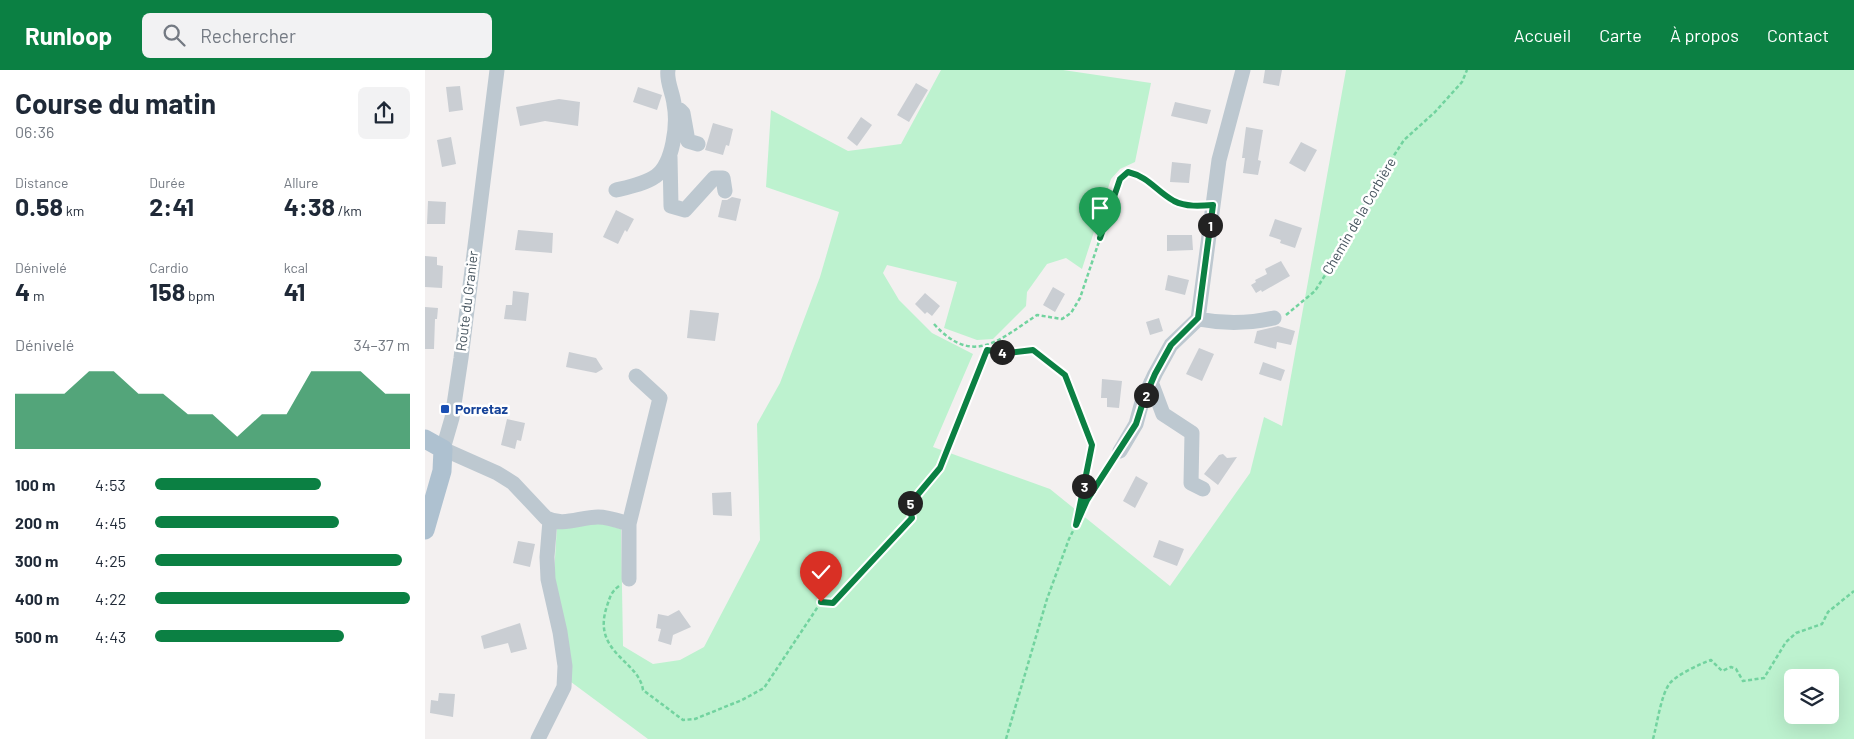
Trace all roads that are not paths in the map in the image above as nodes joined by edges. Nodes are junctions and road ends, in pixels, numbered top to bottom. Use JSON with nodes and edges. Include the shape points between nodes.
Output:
{"nodes":[{"id":1,"x":497,"y":70,"type":"edge"},
{"id":2,"x":668,"y":70,"type":"edge"},
{"id":3,"x":1243,"y":70,"type":"edge"},
{"id":4,"x":674,"y":104,"type":"junction"},
{"id":5,"x":699,"y":144,"type":"dead end"},
{"id":6,"x":670,"y":153,"type":"junction"},
{"id":7,"x":616,"y":190,"type":"dead end"},
{"id":8,"x":725,"y":191,"type":"dead end"},
{"id":9,"x":1198,"y":318,"type":"junction"},
{"id":10,"x":1274,"y":318,"type":"road end"},
{"id":11,"x":636,"y":376,"type":"dead end"},
{"id":12,"x":1151,"y":382,"type":"junction"},
{"id":13,"x":425,"y":439,"type":"edge"},
{"id":14,"x":443,"y":450,"type":"junction"},
{"id":15,"x":1120,"y":451,"type":"road end"},
{"id":16,"x":1203,"y":489,"type":"dead end"},
{"id":17,"x":550,"y":520,"type":"junction"},
{"id":18,"x":629,"y":524,"type":"junction"},
{"id":19,"x":425,"y":530,"type":"edge"},
{"id":20,"x":629,"y":580,"type":"road end"},
{"id":21,"x":538,"y":739,"type":"edge"}],
"edges":[{"from":1,"to":14,"type":"street","name":"Route du Granier","via":[[461,358],[452,418]]},
{"from":2,"to":4,"type":"street"},
{"from":3,"to":9,"type":"street","via":[[1219,160]]},
{"from":4,"to":5,"type":"street","via":[[683,113],[688,141]]},
{"from":4,"to":6,"type":"street","via":[[675,127]]},
{"from":6,"to":7,"type":"street","via":[[667,164],[657,176]]},
{"from":6,"to":8,"type":"street","via":[[671,206],[685,210],[714,178],[723,178]]},
{"from":9,"to":10,"type":"street","via":[[1221,324]]},
{"from":9,"to":12,"type":"street","via":[[1171,345]]},
{"from":11,"to":18,"type":"street","via":[[660,398]]},
{"from":12,"to":15,"type":"street","via":[[1136,424]]},
{"from":12,"to":16,"type":"street","via":[[1163,414],[1192,433],[1191,483]]},
{"from":13,"to":14,"type":"main road"},
{"from":14,"to":17,"type":"street","via":[[513,483]]},
{"from":14,"to":19,"type":"main road","name":"Route du Granier"},
{"from":17,"to":18,"type":"street","via":[[561,522],[597,517]]},
{"from":17,"to":21,"type":"street","via":[[548,578],[565,666],[564,687]]},
{"from":18,"to":20,"type":"street"}]}
